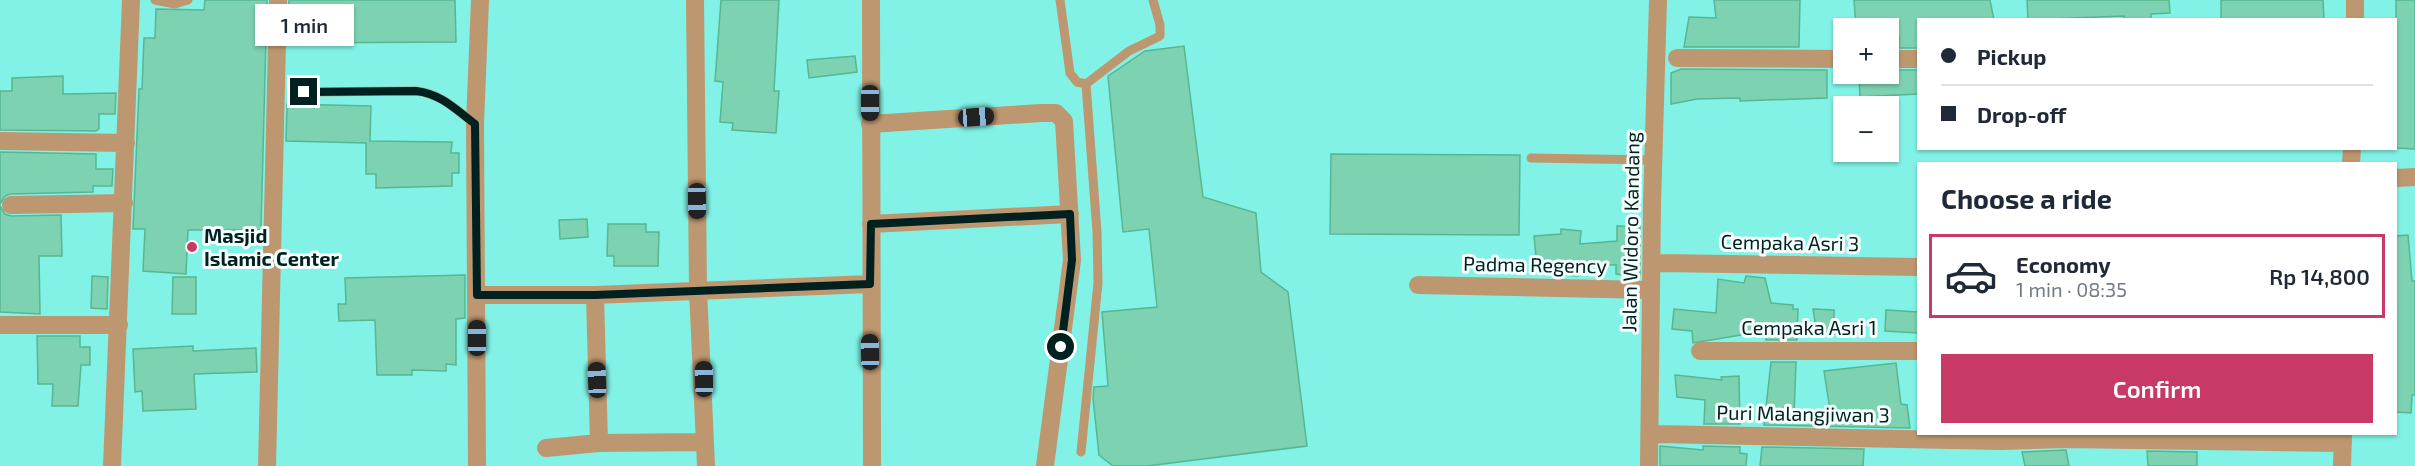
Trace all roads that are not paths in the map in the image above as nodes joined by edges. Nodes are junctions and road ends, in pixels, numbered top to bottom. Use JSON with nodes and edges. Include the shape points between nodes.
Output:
{"nodes":[{"id":1,"x":131,"y":0,"type":"edge"},
{"id":2,"x":155,"y":0,"type":"edge"},
{"id":3,"x":188,"y":0,"type":"edge"},
{"id":4,"x":278,"y":0,"type":"edge"},
{"id":5,"x":480,"y":0,"type":"edge"},
{"id":6,"x":694,"y":0,"type":"edge"},
{"id":7,"x":871,"y":0,"type":"edge"},
{"id":8,"x":1060,"y":0,"type":"edge"},
{"id":9,"x":1153,"y":0,"type":"edge"},
{"id":10,"x":1658,"y":0,"type":"edge"},
{"id":11,"x":2355,"y":0,"type":"edge"},
{"id":12,"x":2355,"y":18,"type":"edge"},
{"id":13,"x":1677,"y":58,"type":"dead end"},
{"id":14,"x":1833,"y":59,"type":"edge"},
{"id":15,"x":1899,"y":59,"type":"edge"},
{"id":16,"x":1917,"y":59,"type":"edge"},
{"id":17,"x":1086,"y":84,"type":"junction"},
{"id":18,"x":304,"y":92,"type":"dead end"},
{"id":19,"x":475,"y":124,"type":"junction"},
{"id":20,"x":870,"y":124,"type":"junction"},
{"id":21,"x":0,"y":141,"type":"edge"},
{"id":22,"x":126,"y":143,"type":"junction"},
{"id":23,"x":1531,"y":158,"type":"dead end"},
{"id":24,"x":1655,"y":160,"type":"junction"},
{"id":25,"x":2415,"y":177,"type":"edge"},
{"id":26,"x":2397,"y":178,"type":"edge"},
{"id":27,"x":124,"y":203,"type":"junction"},
{"id":28,"x":11,"y":205,"type":"dead end"},
{"id":29,"x":1070,"y":214,"type":"junction"},
{"id":30,"x":871,"y":224,"type":"junction"},
{"id":31,"x":1660,"y":263,"type":"dead end"},
{"id":32,"x":1917,"y":267,"type":"edge"},
{"id":33,"x":870,"y":284,"type":"junction"},
{"id":34,"x":1418,"y":285,"type":"dead end"},
{"id":35,"x":698,"y":290,"type":"junction"},
{"id":36,"x":1650,"y":290,"type":"junction"},
{"id":37,"x":477,"y":295,"type":"junction"},
{"id":38,"x":595,"y":295,"type":"junction"},
{"id":39,"x":0,"y":325,"type":"edge"},
{"id":40,"x":119,"y":325,"type":"junction"},
{"id":41,"x":1700,"y":351,"type":"dead end"},
{"id":42,"x":1917,"y":351,"type":"edge"},
{"id":43,"x":1657,"y":434,"type":"dead end"},
{"id":44,"x":2343,"y":438,"type":"edge"},
{"id":45,"x":705,"y":442,"type":"junction"},
{"id":46,"x":599,"y":443,"type":"junction"},
{"id":47,"x":546,"y":448,"type":"dead end"},
{"id":48,"x":1081,"y":452,"type":"dead end"},
{"id":49,"x":112,"y":466,"type":"edge"},
{"id":50,"x":267,"y":466,"type":"edge"},
{"id":51,"x":477,"y":466,"type":"edge"},
{"id":52,"x":706,"y":466,"type":"edge"},
{"id":53,"x":872,"y":466,"type":"edge"},
{"id":54,"x":1045,"y":466,"type":"edge"},
{"id":55,"x":1649,"y":466,"type":"edge"},
{"id":56,"x":2342,"y":466,"type":"edge"}],
"edges":[{"from":1,"to":22,"type":"street"},
{"from":2,"to":3,"type":"lane","via":[[175,4]]},
{"from":4,"to":50,"type":"street"},
{"from":5,"to":19,"type":"street"},
{"from":6,"to":35,"type":"street"},
{"from":7,"to":20,"type":"street"},
{"from":8,"to":17,"type":"lane","via":[[1070,73],[1077,82]]},
{"from":9,"to":17,"type":"lane","via":[[1160,36],[1129,51]]},
{"from":10,"to":24,"type":"street","name":"Jalan Widoro Kandang"},
{"from":11,"to":12,"type":"street"},
{"from":13,"to":14,"type":"street"},
{"from":15,"to":16,"type":"street"},
{"from":17,"to":48,"type":"lane","via":[[1098,283]]},
{"from":18,"to":19,"type":"lane","via":[[432,93]]},
{"from":19,"to":37,"type":"street"},
{"from":20,"to":29,"type":"street","via":[[1056,113],[1065,121]]},
{"from":20,"to":30,"type":"street"},
{"from":21,"to":22,"type":"street"},
{"from":22,"to":27,"type":"street"},
{"from":23,"to":24,"type":"lane"},
{"from":24,"to":36,"type":"street","name":"Jalan Widoro Kandang"},
{"from":25,"to":26,"type":"street"},
{"from":27,"to":28,"type":"street"},
{"from":27,"to":40,"type":"street"},
{"from":29,"to":30,"type":"street"},
{"from":29,"to":54,"type":"street","via":[[1072,260]]},
{"from":30,"to":33,"type":"street"},
{"from":31,"to":32,"type":"street","name":"Cempaka Asri 3"},
{"from":33,"to":35,"type":"street"},
{"from":33,"to":53,"type":"street"},
{"from":34,"to":36,"type":"street","name":"Padma Regency"},
{"from":35,"to":38,"type":"street"},
{"from":35,"to":45,"type":"street"},
{"from":36,"to":55,"type":"street","name":"Jalan Widoro Kandang"},
{"from":37,"to":38,"type":"street"},
{"from":37,"to":51,"type":"street"},
{"from":38,"to":46,"type":"street"},
{"from":39,"to":40,"type":"street"},
{"from":40,"to":49,"type":"street"},
{"from":41,"to":42,"type":"street","name":"Cempaka Asri 1"},
{"from":43,"to":44,"type":"street","name":"Puri Malangjiwan 3","via":[[2001,441]]},
{"from":44,"to":56,"type":"street"},
{"from":45,"to":46,"type":"street"},
{"from":45,"to":52,"type":"street"},
{"from":46,"to":47,"type":"street"}]}
